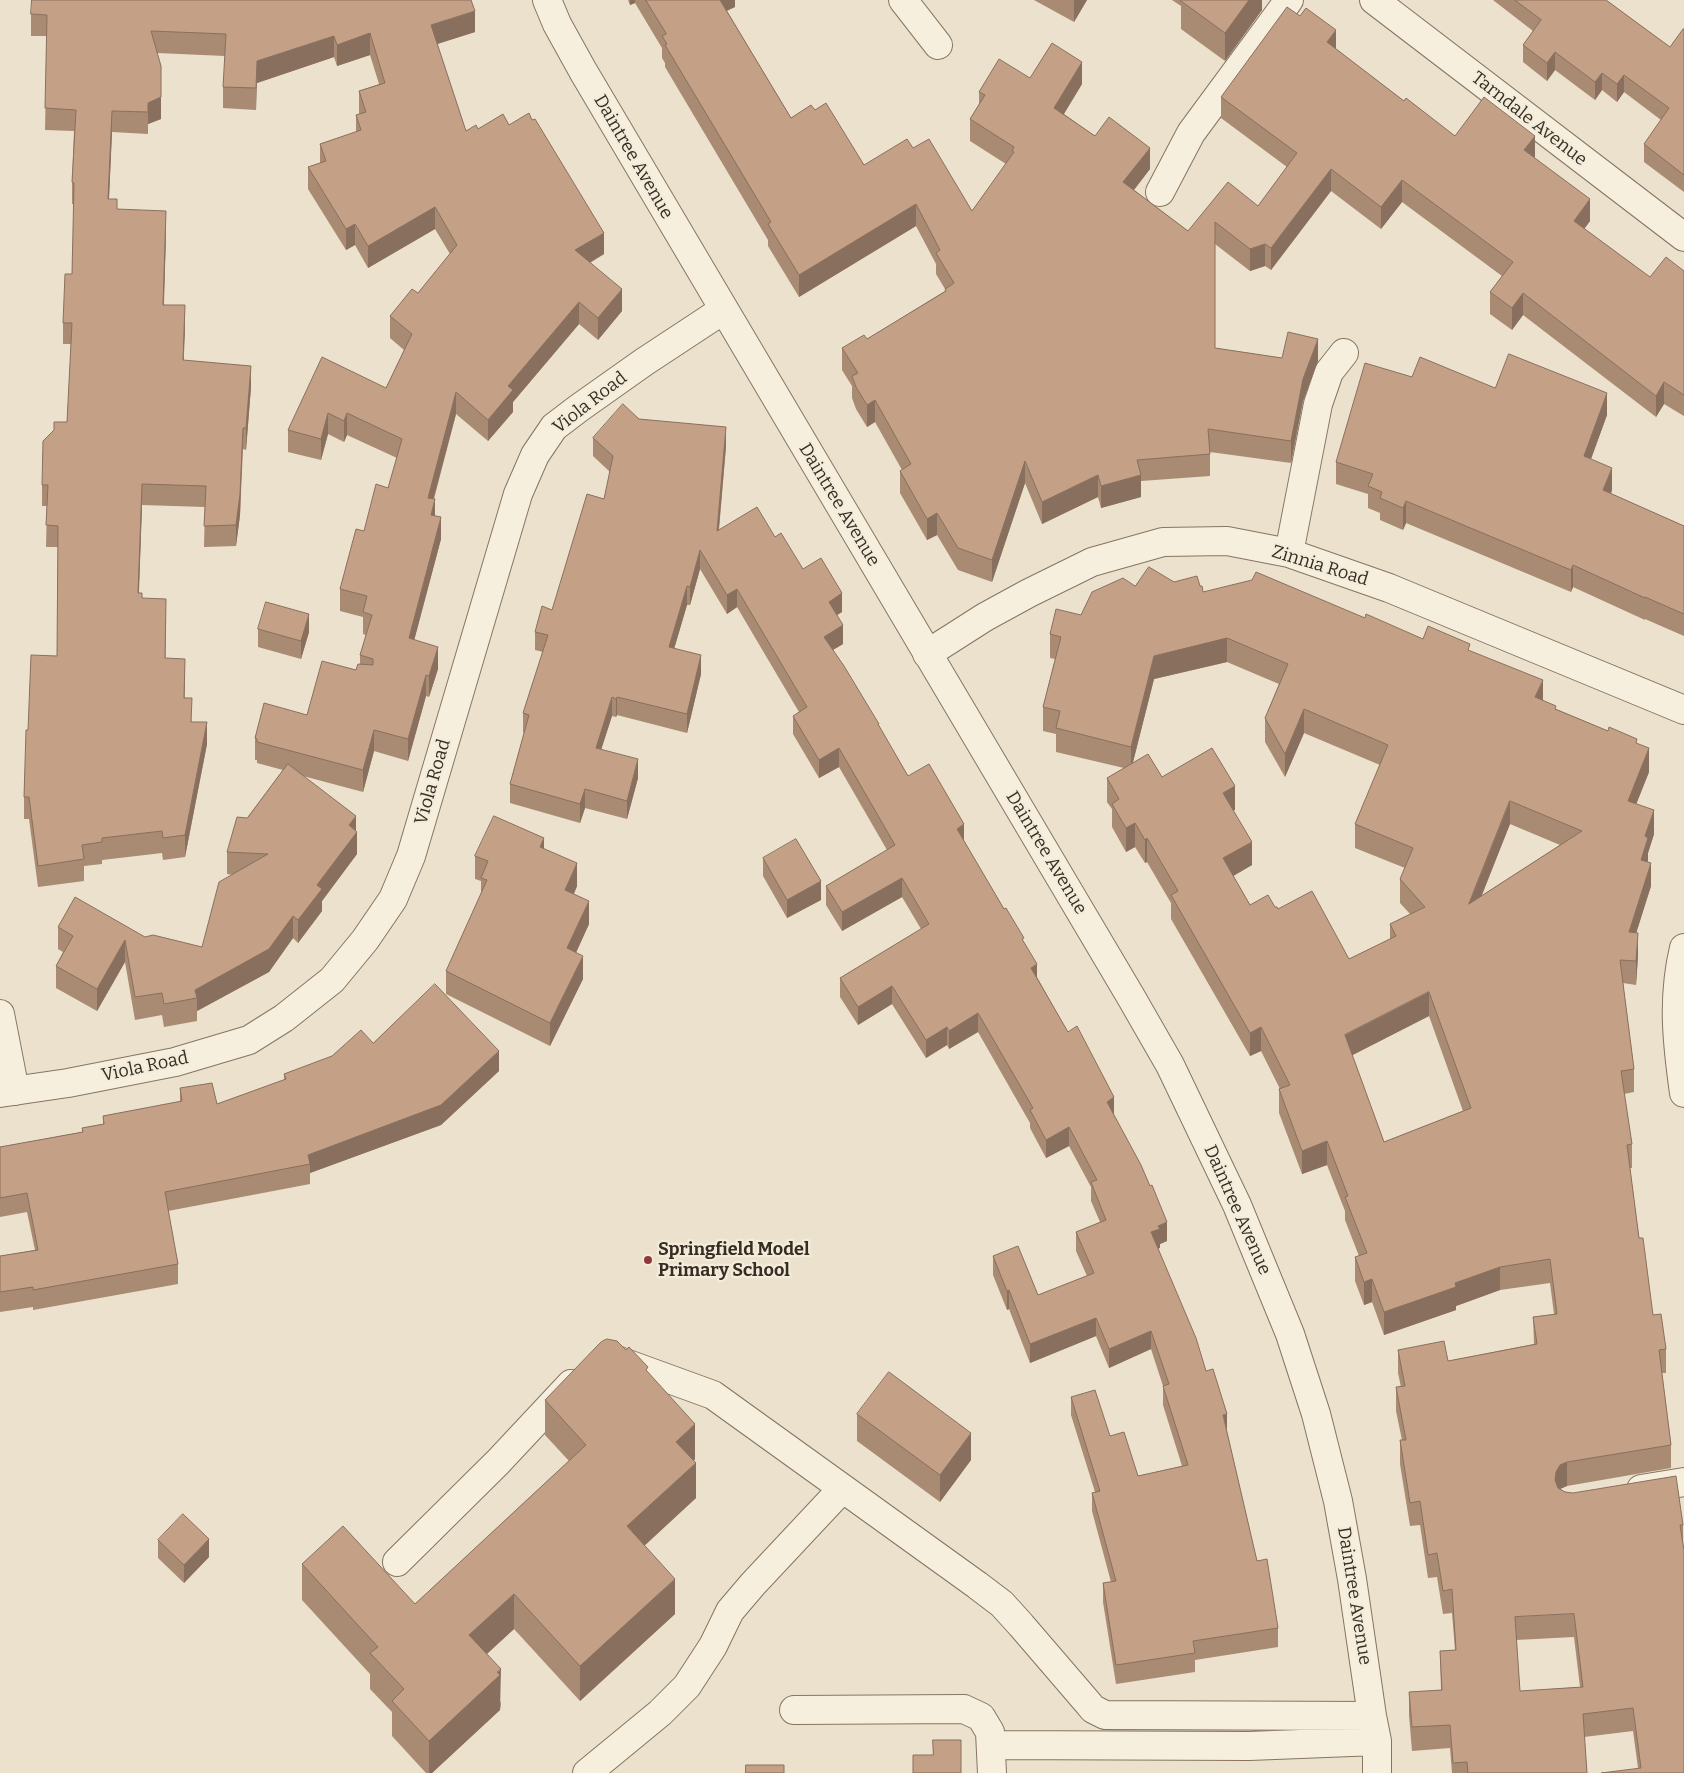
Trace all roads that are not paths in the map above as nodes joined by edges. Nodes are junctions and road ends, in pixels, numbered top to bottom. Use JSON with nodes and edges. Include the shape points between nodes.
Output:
{"nodes":[{"id":1,"x":547,"y":0,"type":"edge"},
{"id":2,"x":903,"y":0,"type":"edge"},
{"id":3,"x":1289,"y":0,"type":"edge"},
{"id":4,"x":1374,"y":0,"type":"edge"},
{"id":5,"x":938,"y":45,"type":"dead end"},
{"id":6,"x":1160,"y":192,"type":"dead end"},
{"id":7,"x":1684,"y":237,"type":"edge"},
{"id":8,"x":723,"y":310,"type":"junction"},
{"id":9,"x":1344,"y":353,"type":"dead end"},
{"id":10,"x":1289,"y":553,"type":"junction"},
{"id":11,"x":927,"y":654,"type":"junction"},
{"id":12,"x":1684,"y":710,"type":"edge"},
{"id":13,"x":1684,"y":948,"type":"edge"},
{"id":14,"x":0,"y":1014,"type":"edge"},
{"id":15,"x":7,"y":1092,"type":"edge"},
{"id":16,"x":1684,"y":1093,"type":"edge"},
{"id":17,"x":1684,"y":1482,"type":"edge"},
{"id":18,"x":842,"y":1489,"type":"junction"},
{"id":19,"x":1617,"y":1493,"type":"edge"},
{"id":20,"x":397,"y":1562,"type":"dead end"},
{"id":21,"x":794,"y":1710,"type":"dead end"},
{"id":22,"x":1374,"y":1729,"type":"junction"},
{"id":23,"x":991,"y":1745,"type":"junction"},
{"id":24,"x":587,"y":1773,"type":"edge"},
{"id":25,"x":992,"y":1773,"type":"edge"},
{"id":26,"x":1377,"y":1773,"type":"edge"}],
"edges":[{"from":1,"to":8,"type":"street","name":"Daintree Avenue","via":[[583,71]]},
{"from":2,"to":5,"type":"street"},
{"from":3,"to":6,"type":"street","via":[[1190,133]]},
{"from":4,"to":7,"type":"street","name":"Tarndale Avenue"},
{"from":8,"to":11,"type":"street","name":"Daintree Avenue"},
{"from":8,"to":15,"type":"street","name":"Viola Road","via":[[578,408],[554,427],[535,455],[518,494],[411,856],[392,899],[365,940],[332,980],[284,1018],[249,1040],[175,1062]]},
{"from":9,"to":10,"type":"street","via":[[1329,372],[1318,404]]},
{"from":10,"to":11,"type":"street","name":"Zinnia Road","via":[[1227,541],[1163,542],[1092,562],[1014,601]]},
{"from":10,"to":12,"type":"street","name":"Zinnia Road","via":[[1388,588]]},
{"from":11,"to":22,"type":"street","name":"Daintree Avenue","via":[[1170,1065],[1237,1205],[1290,1334],[1316,1414],[1351,1569]]},
{"from":13,"to":16,"type":"street","via":[[1675,1003]]},
{"from":14,"to":15,"type":"street"},
{"from":17,"to":19,"type":"street"},
{"from":18,"to":20,"type":"street","via":[[713,1395],[607,1358],[588,1367]]},
{"from":18,"to":22,"type":"street","via":[[1002,1604],[1093,1709],[1105,1715]]},
{"from":18,"to":24,"type":"street","via":[[730,1612],[688,1686]]},
{"from":21,"to":23,"type":"street","via":[[964,1709],[981,1717],[990,1732]]},
{"from":22,"to":23,"type":"street","via":[[1249,1746]]},
{"from":22,"to":26,"type":"street","name":"Daintree Avenue"},
{"from":23,"to":25,"type":"street"}]}
